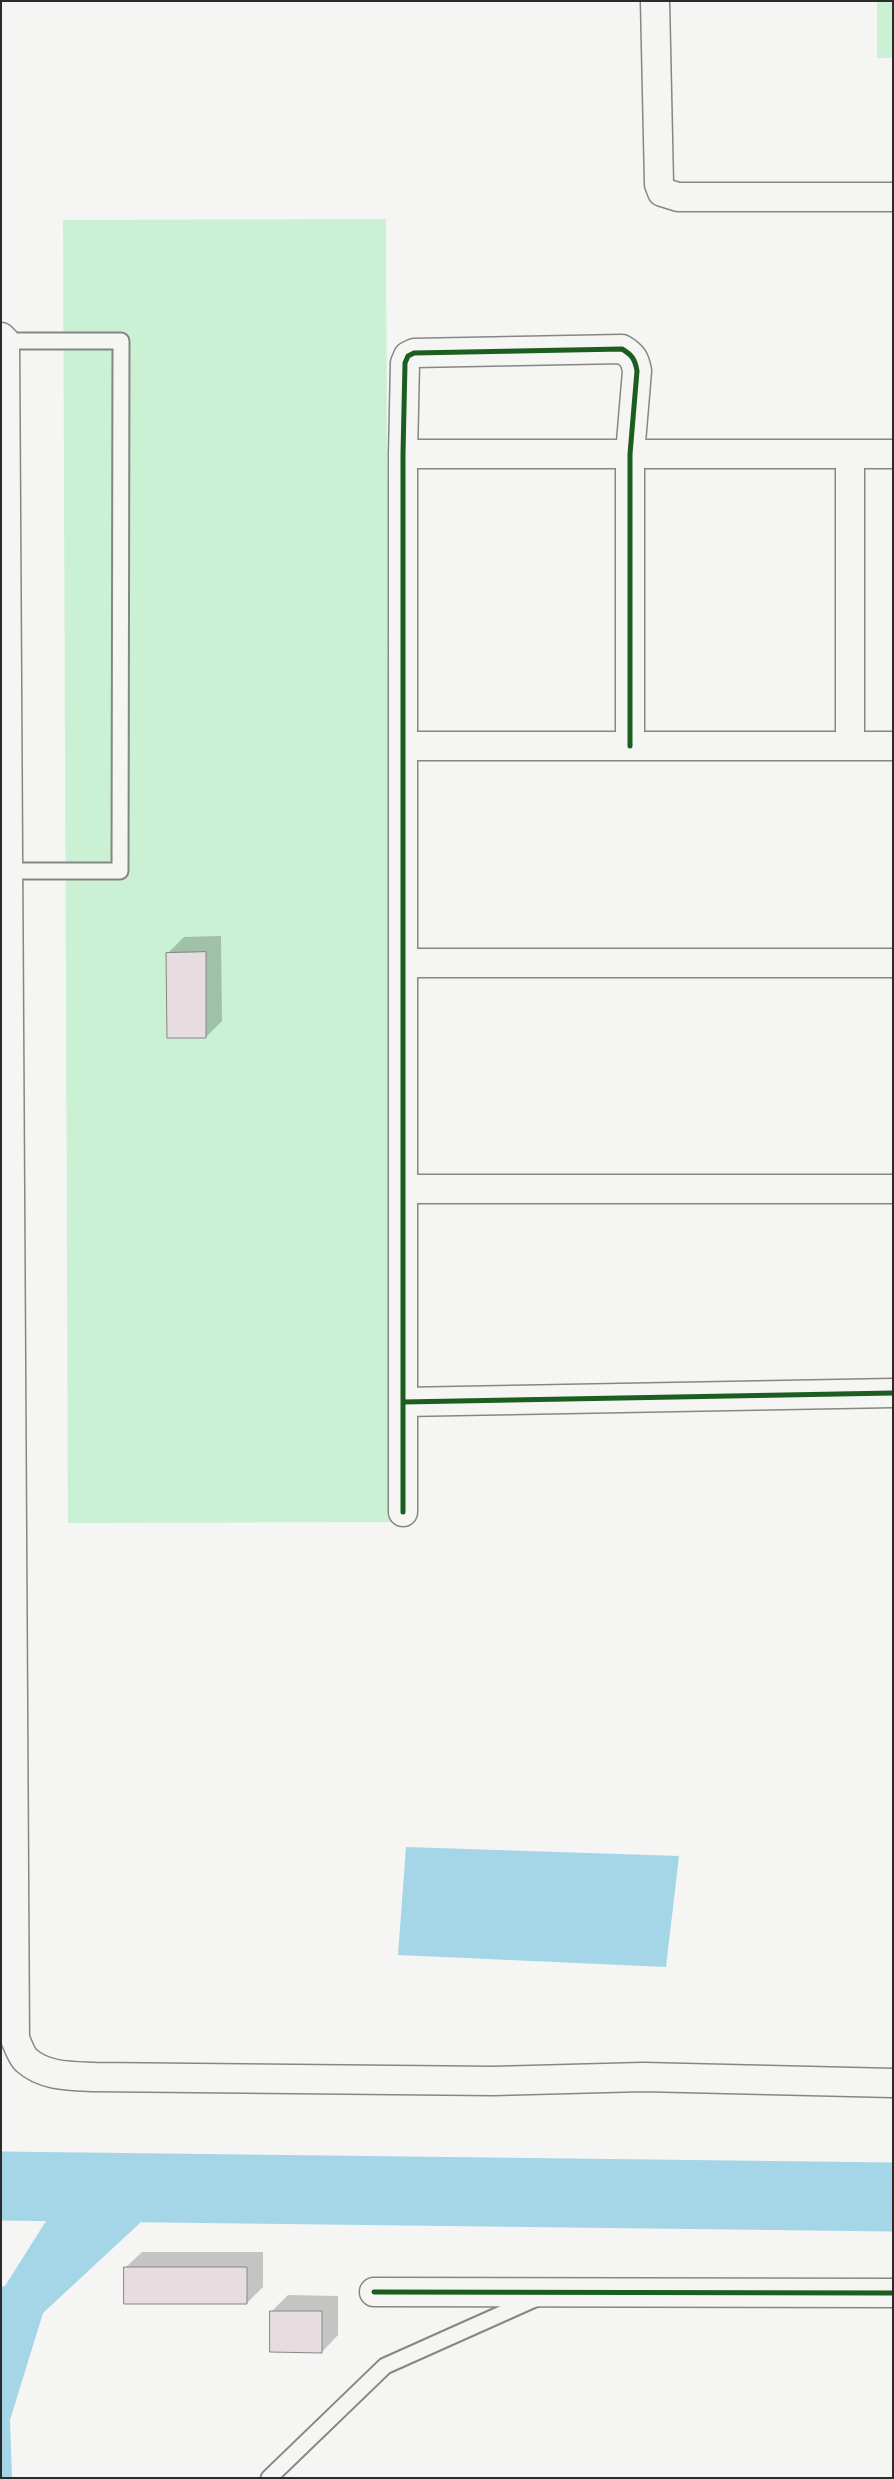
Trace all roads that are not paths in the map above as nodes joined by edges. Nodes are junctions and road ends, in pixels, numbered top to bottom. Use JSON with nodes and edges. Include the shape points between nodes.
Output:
{"nodes":[{"id":1,"x":655,"y":1,"type":"edge"},
{"id":2,"x":893,"y":197,"type":"edge"},
{"id":3,"x":3,"y":339,"type":"edge"},
{"id":4,"x":402,"y":454,"type":"junction"},
{"id":5,"x":630,"y":454,"type":"junction"},
{"id":6,"x":850,"y":454,"type":"junction"},
{"id":7,"x":893,"y":454,"type":"edge"},
{"id":8,"x":402,"y":746,"type":"junction"},
{"id":9,"x":630,"y":746,"type":"junction"},
{"id":10,"x":850,"y":746,"type":"junction"},
{"id":11,"x":893,"y":746,"type":"edge"},
{"id":12,"x":8,"y":871,"type":"junction"},
{"id":13,"x":402,"y":963,"type":"junction"},
{"id":14,"x":893,"y":963,"type":"edge"},
{"id":15,"x":5,"y":980,"type":"edge"},
{"id":16,"x":402,"y":1189,"type":"junction"},
{"id":17,"x":893,"y":1189,"type":"edge"},
{"id":18,"x":6,"y":1349,"type":"edge"},
{"id":19,"x":893,"y":1393,"type":"edge"},
{"id":20,"x":403,"y":1402,"type":"junction"},
{"id":21,"x":402,"y":1512,"type":"dead end"},
{"id":22,"x":893,"y":2083,"type":"edge"},
{"id":23,"x":374,"y":2292,"type":"dead end"},
{"id":24,"x":550,"y":2292,"type":"junction"},
{"id":25,"x":893,"y":2293,"type":"edge"},
{"id":26,"x":269,"y":2478,"type":"edge"}],
"edges":[{"from":1,"to":2,"type":"street","via":[[659,184],[662,192],[678,197]]},
{"from":3,"to":12,"type":"street"},
{"from":3,"to":12,"type":"lane","via":[[121,341],[120,871]]},
{"from":4,"to":5,"type":"street"},
{"from":4,"to":5,"type":"street","via":[[405,362],[414,353],[622,349],[635,360],[637,371]]},
{"from":4,"to":8,"type":"street"},
{"from":5,"to":6,"type":"street"},
{"from":5,"to":9,"type":"street"},
{"from":6,"to":7,"type":"street"},
{"from":6,"to":10,"type":"street"},
{"from":8,"to":9,"type":"street"},
{"from":8,"to":13,"type":"street"},
{"from":9,"to":10,"type":"street"},
{"from":10,"to":11,"type":"street"},
{"from":12,"to":15,"type":"street"},
{"from":13,"to":14,"type":"street"},
{"from":13,"to":16,"type":"street"},
{"from":15,"to":18,"type":"street"},
{"from":16,"to":17,"type":"street"},
{"from":16,"to":20,"type":"street"},
{"from":18,"to":22,"type":"street","via":[[15,2039],[25,2059],[60,2076],[95,2078],[493,2081],[642,2077]]},
{"from":19,"to":20,"type":"street"},
{"from":20,"to":21,"type":"street"},
{"from":23,"to":24,"type":"street"},
{"from":24,"to":25,"type":"street"},
{"from":24,"to":26,"type":"lane","via":[[385,2366]]}]}
